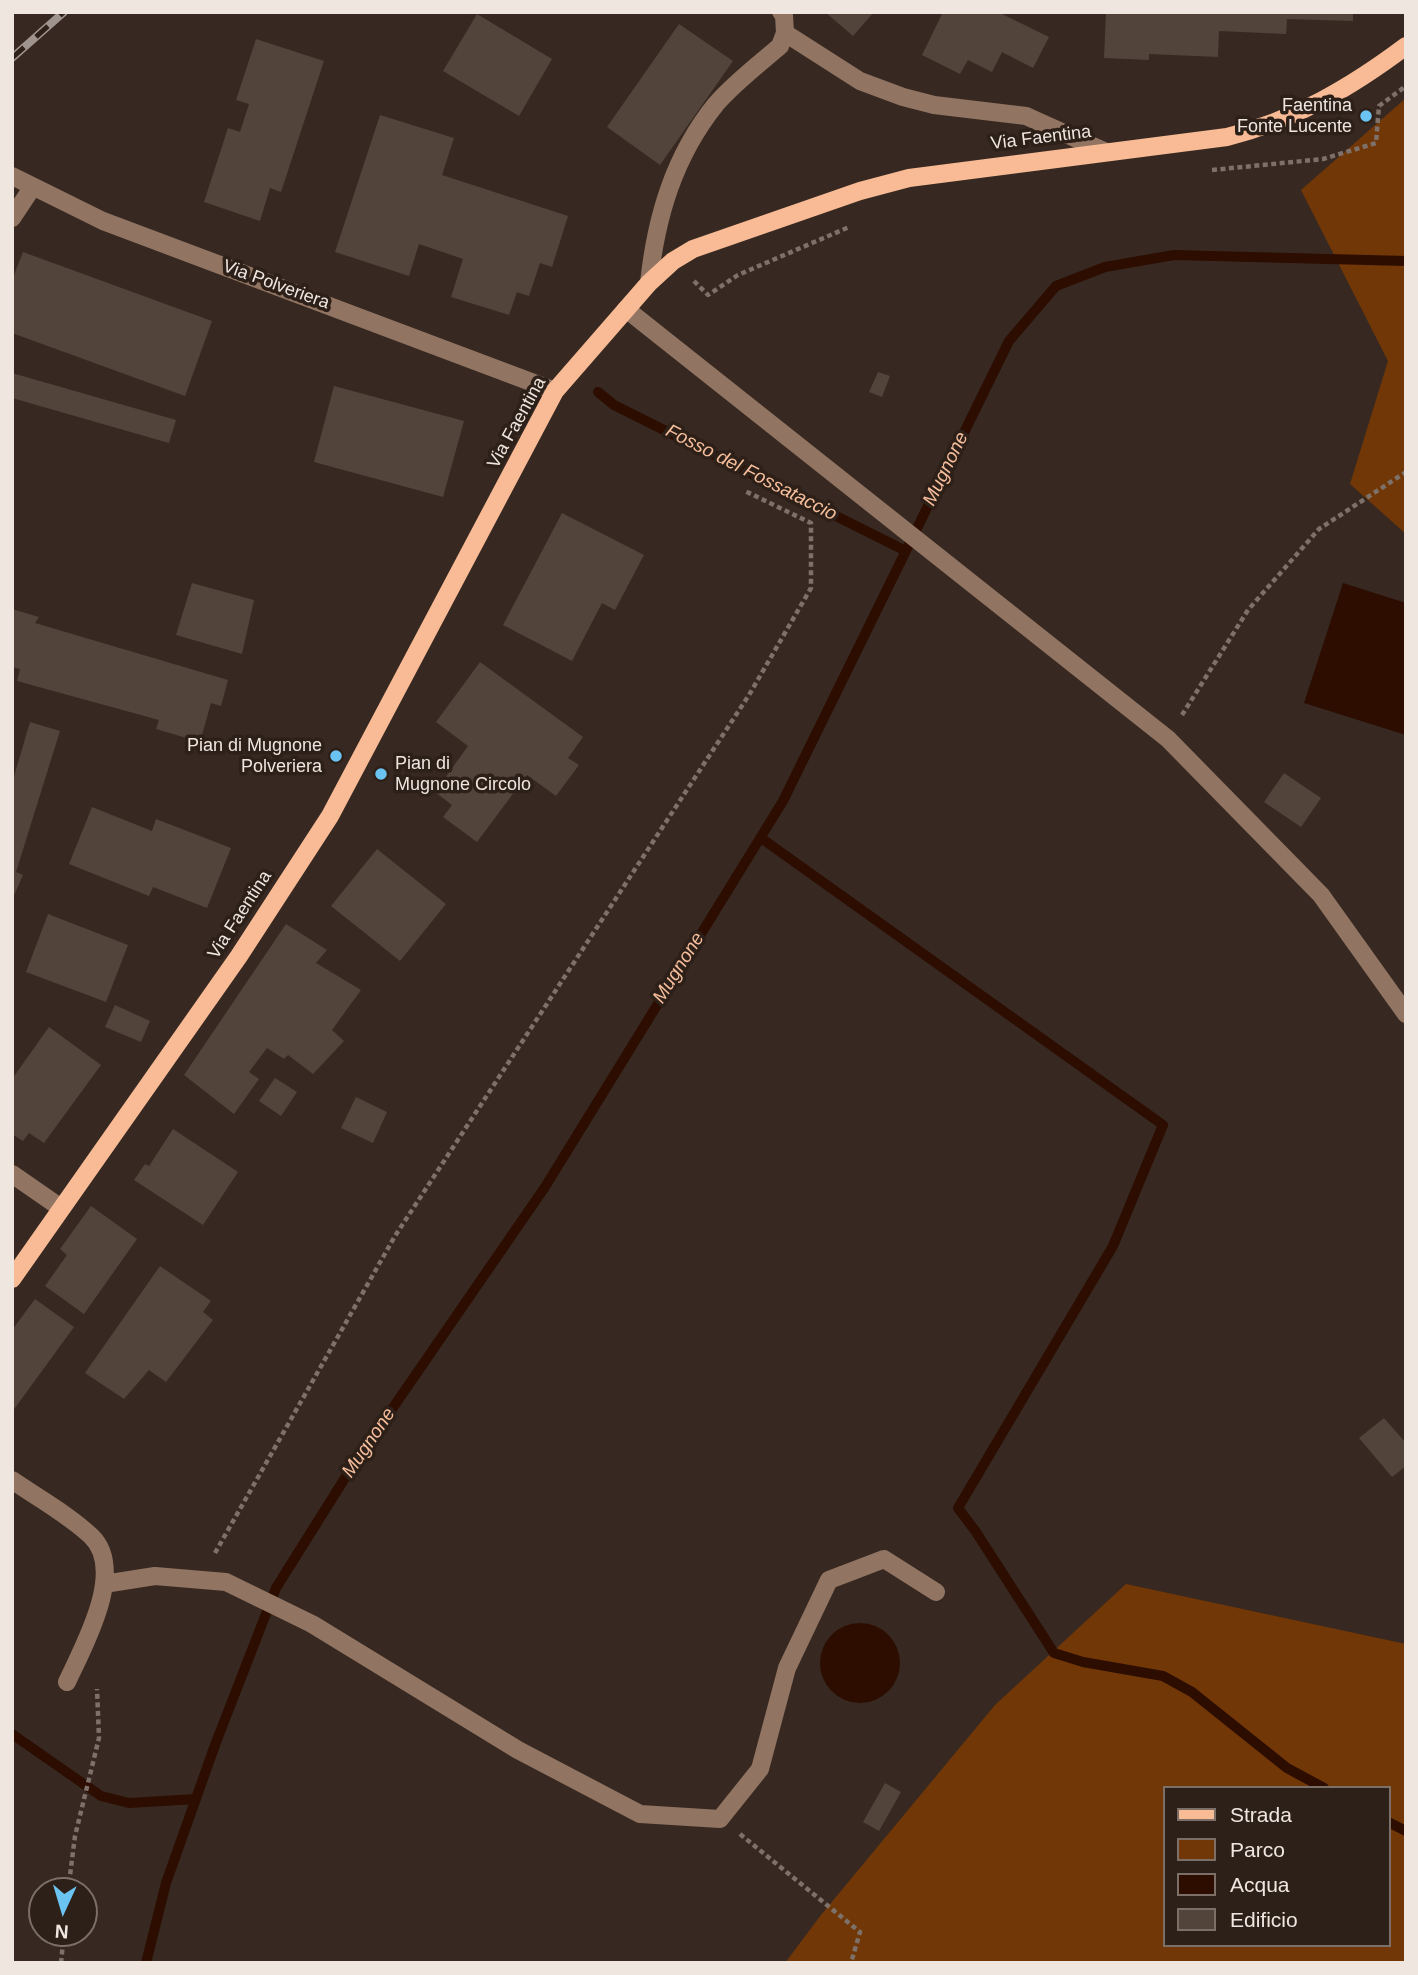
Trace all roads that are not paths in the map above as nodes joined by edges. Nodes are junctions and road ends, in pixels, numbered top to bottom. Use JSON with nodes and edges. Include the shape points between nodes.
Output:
{"nodes":[{"id":1,"x":781,"y":12,"type":"edge"},
{"id":2,"x":785,"y":33,"type":"junction"},
{"id":3,"x":1406,"y":46,"type":"edge"},
{"id":4,"x":1106,"y":152,"type":"junction"},
{"id":5,"x":12,"y":176,"type":"edge"},
{"id":6,"x":32,"y":188,"type":"junction"},
{"id":7,"x":12,"y":218,"type":"edge"},
{"id":8,"x":649,"y":283,"type":"junction"},
{"id":9,"x":626,"y":309,"type":"junction"},
{"id":10,"x":555,"y":391,"type":"junction"},
{"id":11,"x":1406,"y":1014,"type":"edge"},
{"id":12,"x":12,"y":1174,"type":"edge"},
{"id":13,"x":61,"y":1208,"type":"junction"},
{"id":14,"x":12,"y":1279,"type":"edge"},
{"id":15,"x":12,"y":1480,"type":"edge"},
{"id":16,"x":104,"y":1584,"type":"junction"},
{"id":17,"x":936,"y":1592,"type":"dead end"},
{"id":18,"x":70,"y":1675,"type":"road end"}],
"edges":[{"from":1,"to":2,"type":"street"},
{"from":2,"to":4,"type":"street","via":[[860,81],[903,97],[934,106],[1026,116]]},
{"from":2,"to":8,"type":"street","via":[[780,46],[718,103],[687,146],[668,188]]},
{"from":3,"to":4,"type":"main road","name":"Via Faentina","via":[[1328,99],[1266,127],[1227,137]]},
{"from":4,"to":8,"type":"main road","name":"Via Faentina","via":[[909,178],[860,191],[693,249]]},
{"from":5,"to":6,"type":"street","name":"Via Polveriera"},
{"from":6,"to":7,"type":"street"},
{"from":6,"to":10,"type":"street","name":"Via Polveriera","via":[[103,221]]},
{"from":8,"to":9,"type":"main road","name":"Via Faentina"},
{"from":9,"to":10,"type":"main road","name":"Via Faentina"},
{"from":9,"to":11,"type":"street","via":[[1168,739],[1321,895]]},
{"from":10,"to":13,"type":"main road","name":"Via Faentina","via":[[330,816],[239,956]]},
{"from":12,"to":13,"type":"street"},
{"from":13,"to":14,"type":"main road","name":"Via Faentina"},
{"from":15,"to":16,"type":"street","via":[[93,1538],[104,1560]]},
{"from":16,"to":17,"type":"street","via":[[155,1576],[226,1582],[299,1618],[517,1750],[640,1814],[720,1819],[760,1769],[787,1668],[829,1580],[884,1559]]},
{"from":16,"to":18,"type":"street","via":[[91,1634]]}]}
